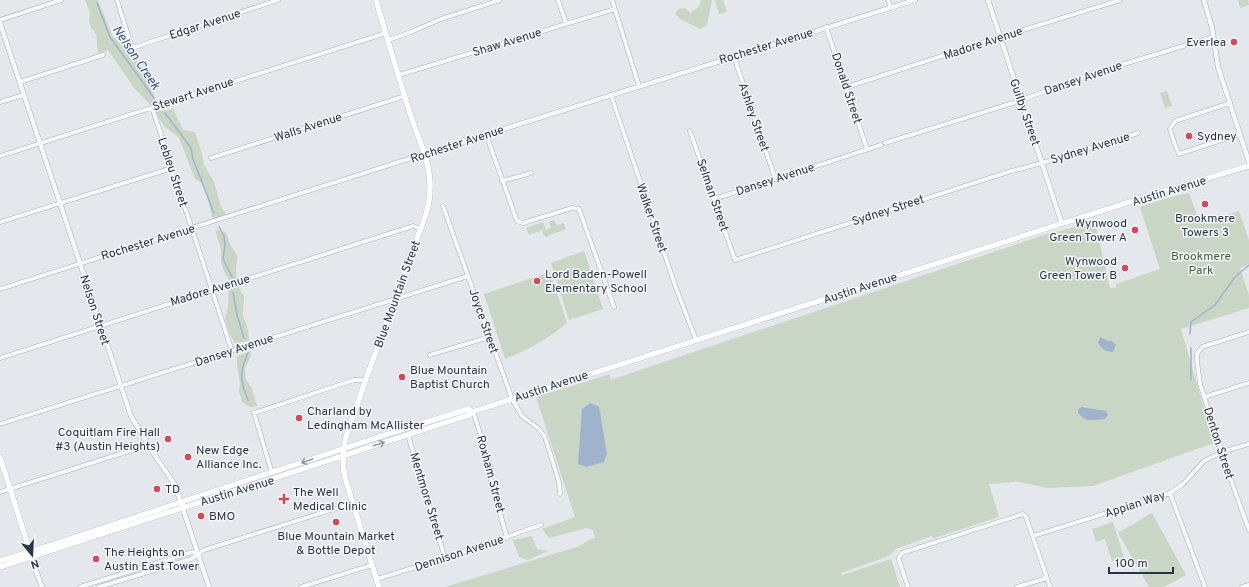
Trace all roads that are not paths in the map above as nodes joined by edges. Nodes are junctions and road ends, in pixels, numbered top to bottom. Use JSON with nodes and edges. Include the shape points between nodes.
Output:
{"nodes":[{"id":1,"x":61,"y":0,"type":"edge"},
{"id":2,"x":117,"y":0,"type":"edge"},
{"id":3,"x":278,"y":0,"type":"edge"},
{"id":4,"x":376,"y":0,"type":"edge"},
{"id":5,"x":500,"y":0,"type":"edge"},
{"id":6,"x":558,"y":0,"type":"edge"},
{"id":7,"x":612,"y":0,"type":"edge"},
{"id":8,"x":888,"y":0,"type":"edge"},
{"id":9,"x":915,"y":0,"type":"edge"},
{"id":10,"x":988,"y":0,"type":"edge"},
{"id":11,"x":1120,"y":0,"type":"edge"},
{"id":12,"x":1204,"y":0,"type":"edge"},
{"id":13,"x":891,"y":8,"type":"junction"},
{"id":14,"x":615,"y":9,"type":"junction"},
{"id":15,"x":0,"y":20,"type":"edge"},
{"id":16,"x":0,"y":23,"type":"edge"},
{"id":17,"x":566,"y":23,"type":"junction"},
{"id":18,"x":826,"y":27,"type":"junction"},
{"id":19,"x":386,"y":33,"type":"junction"},
{"id":20,"x":1000,"y":37,"type":"junction"},
{"id":21,"x":1213,"y":37,"type":"junction"},
{"id":22,"x":388,"y":40,"type":"junction"},
{"id":23,"x":103,"y":55,"type":"dead end"},
{"id":24,"x":734,"y":57,"type":"junction"},
{"id":25,"x":399,"y":75,"type":"junction"},
{"id":26,"x":20,"y":82,"type":"junction"},
{"id":27,"x":639,"y":86,"type":"junction"},
{"id":28,"x":847,"y":87,"type":"junction"},
{"id":29,"x":24,"y":95,"type":"junction"},
{"id":30,"x":611,"y":95,"type":"junction"},
{"id":31,"x":405,"y":96,"type":"junction"},
{"id":32,"x":1021,"y":100,"type":"junction"},
{"id":33,"x":0,"y":102,"type":"edge"},
{"id":34,"x":1230,"y":104,"type":"junction"},
{"id":35,"x":152,"y":107,"type":"junction"},
{"id":36,"x":690,"y":132,"type":"dead end"},
{"id":37,"x":1138,"y":133,"type":"dead end"},
{"id":38,"x":486,"y":134,"type":"junction"},
{"id":39,"x":1240,"y":134,"type":"junction"},
{"id":40,"x":40,"y":143,"type":"junction"},
{"id":41,"x":867,"y":149,"type":"junction"},
{"id":42,"x":424,"y":154,"type":"junction"},
{"id":43,"x":0,"y":156,"type":"edge"},
{"id":44,"x":211,"y":158,"type":"dead end"},
{"id":45,"x":1042,"y":162,"type":"junction"},
{"id":46,"x":1249,"y":162,"type":"edge"},
{"id":47,"x":1249,"y":166,"type":"edge"},
{"id":48,"x":172,"y":168,"type":"junction"},
{"id":49,"x":530,"y":173,"type":"dead end"},
{"id":50,"x":775,"y":178,"type":"junction"},
{"id":51,"x":502,"y":181,"type":"junction"},
{"id":52,"x":714,"y":199,"type":"junction"},
{"id":53,"x":60,"y":203,"type":"junction"},
{"id":54,"x":443,"y":206,"type":"dead end"},
{"id":55,"x":0,"y":222,"type":"edge"},
{"id":56,"x":1062,"y":224,"type":"junction"},
{"id":57,"x":192,"y":229,"type":"junction"},
{"id":58,"x":421,"y":229,"type":"junction"},
{"id":59,"x":735,"y":260,"type":"joint"},
{"id":60,"x":80,"y":263,"type":"junction"},
{"id":61,"x":468,"y":276,"type":"junction"},
{"id":62,"x":0,"y":289,"type":"edge"},
{"id":63,"x":213,"y":289,"type":"junction"},
{"id":64,"x":396,"y":299,"type":"junction"},
{"id":65,"x":614,"y":307,"type":"dead end"},
{"id":66,"x":101,"y":325,"type":"junction"},
{"id":67,"x":1249,"y":332,"type":"edge"},
{"id":68,"x":490,"y":337,"type":"junction"},
{"id":69,"x":696,"y":340,"type":"junction"},
{"id":70,"x":232,"y":351,"type":"junction"},
{"id":71,"x":430,"y":355,"type":"dead end"},
{"id":72,"x":0,"y":358,"type":"edge"},
{"id":73,"x":366,"y":380,"type":"junction"},
{"id":74,"x":1249,"y":383,"type":"edge"},
{"id":75,"x":121,"y":386,"type":"junction"},
{"id":76,"x":1204,"y":397,"type":"junction"},
{"id":77,"x":512,"y":399,"type":"junction"},
{"id":78,"x":472,"y":411,"type":"junction"},
{"id":79,"x":0,"y":424,"type":"edge"},
{"id":80,"x":408,"y":435,"type":"junction"},
{"id":81,"x":1249,"y":444,"type":"edge"},
{"id":82,"x":148,"y":445,"type":"junction"},
{"id":83,"x":343,"y":449,"type":"junction"},
{"id":84,"x":1222,"y":452,"type":"junction"},
{"id":85,"x":342,"y":456,"type":"junction"},
{"id":86,"x":0,"y":457,"type":"edge"},
{"id":87,"x":272,"y":473,"type":"junction"},
{"id":88,"x":270,"y":480,"type":"junction"},
{"id":89,"x":10,"y":489,"type":"junction"},
{"id":90,"x":0,"y":492,"type":"edge"},
{"id":91,"x":1170,"y":493,"type":"junction"},
{"id":92,"x":560,"y":494,"type":"dead end"},
{"id":93,"x":353,"y":503,"type":"junction"},
{"id":94,"x":182,"y":505,"type":"junction"},
{"id":95,"x":1249,"y":513,"type":"edge"},
{"id":96,"x":1244,"y":515,"type":"junction"},
{"id":97,"x":541,"y":525,"type":"dead end"},
{"id":98,"x":1249,"y":530,"type":"edge"},
{"id":99,"x":1033,"y":536,"type":"junction"},
{"id":100,"x":508,"y":538,"type":"junction"},
{"id":101,"x":197,"y":553,"type":"junction"},
{"id":102,"x":31,"y":554,"type":"junction"},
{"id":103,"x":446,"y":558,"type":"junction"},
{"id":104,"x":0,"y":561,"type":"edge"},
{"id":105,"x":372,"y":565,"type":"junction"},
{"id":106,"x":0,"y":567,"type":"edge"},
{"id":107,"x":1047,"y":578,"type":"junction"},
{"id":108,"x":377,"y":579,"type":"junction"},
{"id":109,"x":1249,"y":585,"type":"edge"},
{"id":110,"x":42,"y":587,"type":"edge"},
{"id":111,"x":80,"y":587,"type":"edge"},
{"id":112,"x":99,"y":587,"type":"edge"},
{"id":113,"x":209,"y":587,"type":"edge"},
{"id":114,"x":301,"y":587,"type":"edge"},
{"id":115,"x":379,"y":587,"type":"edge"},
{"id":116,"x":908,"y":587,"type":"edge"},
{"id":117,"x":1017,"y":587,"type":"edge"},
{"id":118,"x":1050,"y":587,"type":"edge"},
{"id":119,"x":1205,"y":587,"type":"edge"},
{"id":120,"x":1242,"y":587,"type":"edge"}],
"edges":[{"from":1,"to":15,"type":"street"},
{"from":2,"to":3,"type":"street","name":"Edgar Avenue","via":[[132,48]]},
{"from":4,"to":19,"type":"main road","name":"Blue Mountain Street"},
{"from":5,"to":22,"type":"street"},
{"from":6,"to":17,"type":"street"},
{"from":7,"to":14,"type":"street"},
{"from":8,"to":13,"type":"street"},
{"from":9,"to":13,"type":"street","name":"Rochester Avenue"},
{"from":10,"to":20,"type":"street","name":"Guilby Street"},
{"from":11,"to":20,"type":"street","name":"Madore Avenue"},
{"from":12,"to":21,"type":"street"},
{"from":13,"to":18,"type":"street","name":"Rochester Avenue"},
{"from":14,"to":17,"type":"street","name":"Shaw Avenue"},
{"from":14,"to":27,"type":"street"},
{"from":16,"to":26,"type":"street","name":"Nelson Street"},
{"from":17,"to":25,"type":"street","name":"Shaw Avenue"},
{"from":18,"to":24,"type":"street","name":"Rochester Avenue"},
{"from":18,"to":28,"type":"street","name":"Donald Street"},
{"from":19,"to":22,"type":"main road","name":"Blue Mountain Street"},
{"from":19,"to":35,"type":"street","name":"Stewart Avenue"},
{"from":20,"to":28,"type":"street","name":"Madore Avenue"},
{"from":20,"to":32,"type":"street","name":"Guilby Street"},
{"from":21,"to":32,"type":"street","name":"Dansey Avenue","via":[[1098,72]]},
{"from":21,"to":34,"type":"street","via":[[1217,64]]},
{"from":22,"to":25,"type":"main road","name":"Blue Mountain Street"},
{"from":23,"to":26,"type":"street"},
{"from":24,"to":27,"type":"street","name":"Rochester Avenue"},
{"from":24,"to":50,"type":"street","name":"Ashley Street"},
{"from":25,"to":31,"type":"main road","name":"Blue Mountain Street"},
{"from":26,"to":29,"type":"street","name":"Nelson Street"},
{"from":27,"to":30,"type":"street","name":"Rochester Avenue"},
{"from":28,"to":41,"type":"street","name":"Donald Street"},
{"from":29,"to":33,"type":"street"},
{"from":29,"to":40,"type":"street","name":"Nelson Street"},
{"from":30,"to":38,"type":"street","name":"Rochester Avenue"},
{"from":30,"to":69,"type":"street","name":"Walker Street"},
{"from":31,"to":42,"type":"main road","name":"Blue Mountain Street"},
{"from":31,"to":44,"type":"street","name":"Walls Avenue"},
{"from":32,"to":41,"type":"street","name":"Dansey Avenue"},
{"from":32,"to":45,"type":"street","name":"Guilby Street"},
{"from":34,"to":39,"type":"street"},
{"from":34,"to":39,"type":"street","via":[[1176,121],[1170,129],[1174,145],[1179,154]]},
{"from":35,"to":40,"type":"street","name":"Stewart Avenue"},
{"from":35,"to":48,"type":"street","name":"Lebleu Street"},
{"from":36,"to":52,"type":"street","name":"Selman Street"},
{"from":37,"to":45,"type":"street","name":"Sydney Avenue"},
{"from":38,"to":42,"type":"street","name":"Rochester Avenue"},
{"from":38,"to":51,"type":"street"},
{"from":39,"to":46,"type":"street"},
{"from":40,"to":43,"type":"street","name":"Stewart Avenue"},
{"from":40,"to":53,"type":"street","name":"Nelson Street"},
{"from":41,"to":50,"type":"street","name":"Dansey Avenue"},
{"from":42,"to":57,"type":"street","name":"Rochester Avenue"},
{"from":42,"to":58,"type":"main road","name":"Blue Mountain Street","via":[[430,192]]},
{"from":45,"to":56,"type":"street","name":"Guilby Street"},
{"from":45,"to":59,"type":"street","name":"Sydney Street"},
{"from":47,"to":56,"type":"main road","name":"Austin Avenue"},
{"from":48,"to":53,"type":"street"},
{"from":48,"to":57,"type":"street","name":"Lebleu Street"},
{"from":49,"to":51,"type":"street"},
{"from":50,"to":52,"type":"street","name":"Dansey Avenue"},
{"from":51,"to":65,"type":"street","via":[[518,223],[572,208],[580,210]]},
{"from":52,"to":59,"type":"street","name":"Selman Street"},
{"from":53,"to":55,"type":"street"},
{"from":53,"to":60,"type":"street","name":"Nelson Street"},
{"from":54,"to":61,"type":"street","name":"Joyce Street"},
{"from":56,"to":69,"type":"main road","name":"Austin Avenue"},
{"from":57,"to":60,"type":"street","name":"Rochester Avenue"},
{"from":57,"to":63,"type":"street","name":"Lebleu Street"},
{"from":58,"to":63,"type":"street","name":"Madore Avenue","via":[[413,226]]},
{"from":58,"to":64,"type":"main road","name":"Blue Mountain Street"},
{"from":60,"to":62,"type":"street","name":"Rochester Avenue"},
{"from":60,"to":66,"type":"street","name":"Nelson Street"},
{"from":61,"to":64,"type":"street","name":"Dansey Avenue"},
{"from":61,"to":68,"type":"street","name":"Joyce Street"},
{"from":63,"to":66,"type":"street","name":"Madore Avenue"},
{"from":63,"to":70,"type":"street","name":"Lebleu Street"},
{"from":64,"to":70,"type":"street","name":"Dansey Avenue"},
{"from":64,"to":73,"type":"main road","name":"Blue Mountain Street"},
{"from":66,"to":72,"type":"street","name":"Madore Avenue"},
{"from":66,"to":75,"type":"street","name":"Nelson Street"},
{"from":67,"to":76,"type":"street","name":"Denton Street","via":[[1207,344],[1199,350],[1197,370]]},
{"from":68,"to":71,"type":"street"},
{"from":68,"to":77,"type":"street","name":"Joyce Street"},
{"from":69,"to":77,"type":"main road","name":"Austin Avenue"},
{"from":70,"to":75,"type":"street","name":"Dansey Avenue"},
{"from":73,"to":83,"type":"main road","name":"Blue Mountain Street"},
{"from":73,"to":87,"type":"street","via":[[354,380],[254,413]]},
{"from":74,"to":76,"type":"street"},
{"from":75,"to":79,"type":"street","name":"Dansey Avenue"},
{"from":75,"to":82,"type":"street","name":"Nelson Street","via":[[131,416]]},
{"from":76,"to":84,"type":"street","name":"Denton Street"},
{"from":77,"to":78,"type":"main road","name":"Austin Avenue"},
{"from":77,"to":92,"type":"street","name":"Joyce Street","via":[[522,416],[545,437],[559,482]]},
{"from":78,"to":80,"type":"main road","name":"Austin Avenue","via":[[469,415]]},
{"from":78,"to":83,"type":"main road","name":"Austin Avenue","via":[[468,409],[430,420]]},
{"from":78,"to":100,"type":"street","name":"Roxham Street","via":[[491,469],[490,477]]},
{"from":85,"to":80,"type":"main road","name":"Austin Avenue","one_way":true},
{"from":80,"to":103,"type":"street","name":"Mentmore Street"},
{"from":81,"to":84,"type":"street","name":"Appian Way"},
{"from":82,"to":89,"type":"street"},
{"from":82,"to":94,"type":"street","name":"Nelson Street","via":[[175,485]]},
{"from":83,"to":85,"type":"main road","name":"Blue Mountain Street"},
{"from":83,"to":87,"type":"main road","name":"Austin Avenue","one_way":true},
{"from":84,"to":91,"type":"street","name":"Appian Way","via":[[1204,461],[1183,484]]},
{"from":84,"to":96,"type":"street","name":"Denton Street"},
{"from":85,"to":88,"type":"main road","name":"Austin Avenue"},
{"from":85,"to":93,"type":"main road","name":"Blue Mountain Street","via":[[345,478]]},
{"from":86,"to":89,"type":"main road"},
{"from":87,"to":88,"type":"main road"},
{"from":87,"to":94,"type":"main road","name":"Austin Avenue"},
{"from":88,"to":94,"type":"main road","name":"Austin Avenue"},
{"from":89,"to":90,"type":"street"},
{"from":89,"to":102,"type":"main road"},
{"from":91,"to":99,"type":"street","name":"Appian Way"},
{"from":91,"to":119,"type":"street"},
{"from":93,"to":101,"type":"street"},
{"from":93,"to":105,"type":"main road","name":"Blue Mountain Street"},
{"from":94,"to":101,"type":"street","name":"Nelson Street"},
{"from":94,"to":102,"type":"main road","name":"Austin Avenue"},
{"from":95,"to":96,"type":"street"},
{"from":96,"to":98,"type":"street","name":"Denton Street"},
{"from":97,"to":100,"type":"street","name":"Dennison Avenue"},
{"from":99,"to":107,"type":"street"},
{"from":99,"to":116,"type":"street","via":[[1025,515],[1021,515],[903,552],[899,558]]},
{"from":100,"to":103,"type":"street","name":"Dennison Avenue"},
{"from":101,"to":111,"type":"street","via":[[192,552]]},
{"from":101,"to":112,"type":"street","via":[[191,559]]},
{"from":101,"to":113,"type":"street","name":"Nelson Street"},
{"from":102,"to":104,"type":"main road","name":"Austin Avenue"},
{"from":102,"to":106,"type":"main road","name":"Austin Avenue"},
{"from":102,"to":110,"type":"street"},
{"from":103,"to":108,"type":"street","name":"Dennison Avenue"},
{"from":105,"to":108,"type":"main road","name":"Blue Mountain Street"},
{"from":105,"to":114,"type":"street"},
{"from":107,"to":117,"type":"street"},
{"from":107,"to":118,"type":"street"},
{"from":108,"to":115,"type":"main road","name":"Blue Mountain Street"},
{"from":109,"to":120,"type":"street"}]}
